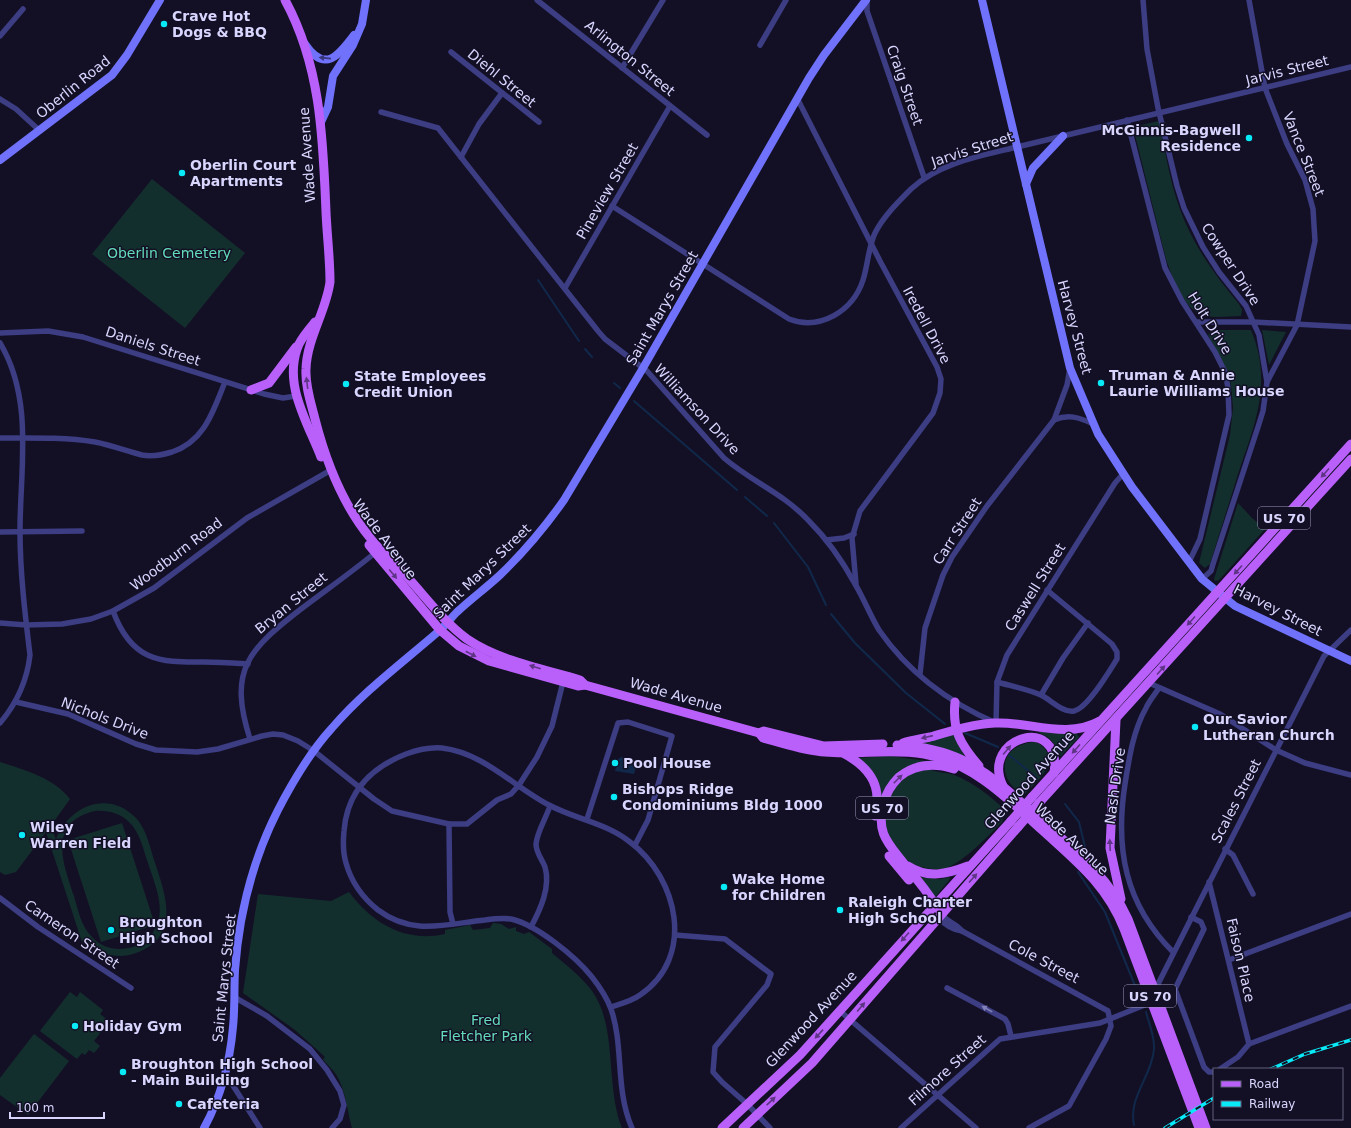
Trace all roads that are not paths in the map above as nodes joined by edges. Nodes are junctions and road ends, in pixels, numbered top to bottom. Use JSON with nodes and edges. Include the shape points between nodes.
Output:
{"nodes":[{"id":1,"x":160,"y":0,"type":"edge"},
{"id":2,"x":285,"y":0,"type":"edge"},
{"id":3,"x":366,"y":0,"type":"edge"},
{"id":4,"x":538,"y":0,"type":"edge"},
{"id":5,"x":663,"y":0,"type":"edge"},
{"id":6,"x":786,"y":0,"type":"edge"},
{"id":7,"x":867,"y":0,"type":"edge"},
{"id":8,"x":982,"y":0,"type":"edge"},
{"id":9,"x":1143,"y":0,"type":"edge"},
{"id":10,"x":1249,"y":0,"type":"edge"},
{"id":11,"x":23,"y":9,"type":"dead end"},
{"id":12,"x":362,"y":24,"type":"junction"},
{"id":13,"x":0,"y":36,"type":"edge"},
{"id":14,"x":304,"y":43,"type":"junction"},
{"id":15,"x":760,"y":45,"type":"dead end"},
{"id":16,"x":451,"y":52,"type":"dead end"},
{"id":17,"x":1351,"y":67,"type":"edge"},
{"id":18,"x":622,"y":68,"type":"junction"},
{"id":19,"x":1265,"y":88,"type":"junction"},
{"id":20,"x":502,"y":93,"type":"junction"},
{"id":21,"x":797,"y":98,"type":"junction"},
{"id":22,"x":0,"y":99,"type":"edge"},
{"id":23,"x":670,"y":106,"type":"junction"},
{"id":24,"x":381,"y":112,"type":"dead end"},
{"id":25,"x":1160,"y":113,"type":"junction"},
{"id":26,"x":1127,"y":120,"type":"junction"},
{"id":27,"x":321,"y":122,"type":"junction"},
{"id":28,"x":539,"y":122,"type":"dead end"},
{"id":29,"x":40,"y":131,"type":"junction"},
{"id":30,"x":707,"y":135,"type":"dead end"},
{"id":31,"x":1063,"y":136,"type":"junction"},
{"id":32,"x":1016,"y":147,"type":"junction"},
{"id":33,"x":461,"y":158,"type":"junction"},
{"id":34,"x":0,"y":160,"type":"edge"},
{"id":35,"x":924,"y":177,"type":"junction"},
{"id":36,"x":1026,"y":184,"type":"junction"},
{"id":37,"x":612,"y":206,"type":"junction"},
{"id":38,"x":871,"y":243,"type":"junction"},
{"id":39,"x":702,"y":263,"type":"junction"},
{"id":40,"x":565,"y":288,"type":"junction"},
{"id":41,"x":322,"y":313,"type":"junction"},
{"id":42,"x":1197,"y":322,"type":"junction"},
{"id":43,"x":1253,"y":322,"type":"junction"},
{"id":44,"x":1297,"y":325,"type":"junction"},
{"id":45,"x":1351,"y":327,"type":"edge"},
{"id":46,"x":0,"y":333,"type":"edge"},
{"id":47,"x":311,"y":340,"type":"junction"},
{"id":48,"x":0,"y":343,"type":"edge"},
{"id":49,"x":299,"y":343,"type":"junction"},
{"id":50,"x":643,"y":368,"type":"junction"},
{"id":51,"x":1070,"y":368,"type":"junction"},
{"id":52,"x":224,"y":382,"type":"junction"},
{"id":53,"x":1267,"y":382,"type":"junction"},
{"id":54,"x":251,"y":390,"type":"junction"},
{"id":55,"x":296,"y":396,"type":"junction"},
{"id":56,"x":1054,"y":420,"type":"junction"},
{"id":57,"x":1093,"y":424,"type":"junction"},
{"id":58,"x":318,"y":430,"type":"junction"},
{"id":59,"x":0,"y":438,"type":"edge"},
{"id":60,"x":22,"y":438,"type":"junction"},
{"id":61,"x":1351,"y":444,"type":"edge"},
{"id":62,"x":1351,"y":459,"type":"edge"},
{"id":63,"x":328,"y":471,"type":"junction"},
{"id":64,"x":1123,"y":474,"type":"junction"},
{"id":65,"x":82,"y":531,"type":"dead end"},
{"id":66,"x":0,"y":532,"type":"edge"},
{"id":67,"x":20,"y":532,"type":"junction"},
{"id":68,"x":854,"y":534,"type":"junction"},
{"id":69,"x":826,"y":540,"type":"junction"},
{"id":70,"x":377,"y":551,"type":"junction"},
{"id":71,"x":1189,"y":562,"type":"junction"},
{"id":72,"x":1202,"y":579,"type":"junction"},
{"id":73,"x":856,"y":584,"type":"junction"},
{"id":74,"x":1047,"y":590,"type":"junction"},
{"id":75,"x":1217,"y":592,"type":"junction"},
{"id":76,"x":1224,"y":599,"type":"junction"},
{"id":77,"x":114,"y":611,"type":"junction"},
{"id":78,"x":448,"y":622,"type":"junction"},
{"id":79,"x":0,"y":623,"type":"edge"},
{"id":80,"x":1088,"y":623,"type":"junction"},
{"id":81,"x":26,"y":625,"type":"junction"},
{"id":82,"x":440,"y":630,"type":"junction"},
{"id":83,"x":1351,"y":630,"type":"edge"},
{"id":84,"x":1329,"y":650,"type":"junction"},
{"id":85,"x":1351,"y":661,"type":"edge"},
{"id":86,"x":248,"y":664,"type":"junction"},
{"id":87,"x":920,"y":674,"type":"junction"},
{"id":88,"x":563,"y":682,"type":"junction"},
{"id":89,"x":996,"y":682,"type":"junction"},
{"id":90,"x":1149,"y":683,"type":"junction"},
{"id":91,"x":585,"y":684,"type":"junction"},
{"id":92,"x":1159,"y":688,"type":"junction"},
{"id":93,"x":1041,"y":695,"type":"junction"},
{"id":94,"x":16,"y":702,"type":"junction"},
{"id":95,"x":955,"y":702,"type":"junction"},
{"id":96,"x":1103,"y":719,"type":"junction"},
{"id":97,"x":1116,"y":720,"type":"junction"},
{"id":98,"x":0,"y":723,"type":"edge"},
{"id":99,"x":996,"y":723,"type":"junction"},
{"id":100,"x":1073,"y":729,"type":"junction"},
{"id":101,"x":956,"y":730,"type":"junction"},
{"id":102,"x":759,"y":733,"type":"junction"},
{"id":103,"x":250,"y":739,"type":"junction"},
{"id":104,"x":1042,"y":740,"type":"junction"},
{"id":105,"x":1089,"y":742,"type":"junction"},
{"id":106,"x":899,"y":745,"type":"junction"},
{"id":107,"x":1276,"y":750,"type":"junction"},
{"id":108,"x":314,"y":751,"type":"junction"},
{"id":109,"x":843,"y":753,"type":"junction"},
{"id":110,"x":970,"y":771,"type":"junction"},
{"id":111,"x":983,"y":772,"type":"junction"},
{"id":112,"x":1054,"y":773,"type":"junction"},
{"id":113,"x":1351,"y":775,"type":"edge"},
{"id":114,"x":519,"y":785,"type":"junction"},
{"id":115,"x":1003,"y":786,"type":"junction"},
{"id":116,"x":359,"y":787,"type":"junction"},
{"id":117,"x":550,"y":806,"type":"junction"},
{"id":118,"x":587,"y":819,"type":"junction"},
{"id":119,"x":449,"y":824,"type":"junction"},
{"id":120,"x":1014,"y":824,"type":"junction"},
{"id":121,"x":635,"y":845,"type":"junction"},
{"id":122,"x":1225,"y":849,"type":"junction"},
{"id":123,"x":904,"y":863,"type":"junction"},
{"id":124,"x":970,"y":865,"type":"junction"},
{"id":125,"x":1209,"y":882,"type":"junction"},
{"id":126,"x":1253,"y":894,"type":"dead end"},
{"id":127,"x":0,"y":898,"type":"edge"},
{"id":128,"x":934,"y":907,"type":"junction"},
{"id":129,"x":1123,"y":910,"type":"junction"},
{"id":130,"x":1351,"y":914,"type":"edge"},
{"id":131,"x":939,"y":915,"type":"junction"},
{"id":132,"x":1191,"y":916,"type":"junction"},
{"id":133,"x":453,"y":924,"type":"junction"},
{"id":134,"x":530,"y":927,"type":"junction"},
{"id":135,"x":674,"y":935,"type":"junction"},
{"id":136,"x":1173,"y":952,"type":"junction"},
{"id":137,"x":1229,"y":960,"type":"junction"},
{"id":138,"x":131,"y":988,"type":"dead end"},
{"id":139,"x":948,"y":988,"type":"dead end"},
{"id":140,"x":1155,"y":991,"type":"junction"},
{"id":141,"x":234,"y":997,"type":"junction"},
{"id":142,"x":1152,"y":1002,"type":"junction"},
{"id":143,"x":1351,"y":1006,"type":"edge"},
{"id":144,"x":611,"y":1007,"type":"junction"},
{"id":145,"x":840,"y":1010,"type":"junction"},
{"id":146,"x":1110,"y":1017,"type":"junction"},
{"id":147,"x":851,"y":1019,"type":"junction"},
{"id":148,"x":1010,"y":1036,"type":"junction"},
{"id":149,"x":1249,"y":1044,"type":"junction"},
{"id":150,"x":1222,"y":1068,"type":"edge"},
{"id":151,"x":1213,"y":1072,"type":"edge"},
{"id":152,"x":226,"y":1073,"type":"junction"},
{"id":153,"x":938,"y":1094,"type":"junction"},
{"id":154,"x":747,"y":1104,"type":"junction"},
{"id":155,"x":757,"y":1115,"type":"junction"},
{"id":156,"x":1202,"y":1115,"type":"junction"},
{"id":157,"x":204,"y":1128,"type":"edge"},
{"id":158,"x":260,"y":1128,"type":"edge"},
{"id":159,"x":332,"y":1128,"type":"edge"},
{"id":160,"x":632,"y":1128,"type":"edge"},
{"id":161,"x":722,"y":1128,"type":"edge"},
{"id":162,"x":743,"y":1128,"type":"edge"},
{"id":163,"x":770,"y":1128,"type":"edge"},
{"id":164,"x":901,"y":1128,"type":"edge"},
{"id":165,"x":976,"y":1128,"type":"edge"},
{"id":166,"x":1029,"y":1128,"type":"edge"},
{"id":167,"x":1199,"y":1128,"type":"edge"},
{"id":168,"x":1206,"y":1128,"type":"edge"},
{"id":169,"x":1211,"y":1128,"type":"edge"}],
"edges":[{"from":1,"to":29,"type":"main road","name":"Oberlin Road","via":[[121,65],[102,84]]},
{"from":2,"to":14,"type":"main road","name":"Wade Avenue"},
{"from":3,"to":12,"type":"main road"},
{"from":4,"to":18,"type":"street","name":"Arlington Street"},
{"from":5,"to":18,"type":"street"},
{"from":6,"to":15,"type":"street"},
{"from":7,"to":21,"type":"main road","name":"Saint Marys Street","via":[[824,55]]},
{"from":7,"to":35,"type":"street","name":"Craig Street","via":[[867,11]]},
{"from":8,"to":32,"type":"main road","name":"Harvey Street"},
{"from":9,"to":25,"type":"street","name":"Cowper Drive","via":[[1147,49]]},
{"from":10,"to":19,"type":"street","name":"Vance Street"},
{"from":11,"to":13,"type":"street"},
{"from":12,"to":14,"type":"main road","one_way":true,"via":[[332,59],[316,57]]},
{"from":12,"to":27,"type":"main road","via":[[353,45],[333,76],[328,107]]},
{"from":14,"to":27,"type":"main road","name":"Wade Avenue","via":[[314,79]]},
{"from":16,"to":20,"type":"street","name":"Diehl Street"},
{"from":17,"to":19,"type":"street","name":"Jarvis Street"},
{"from":18,"to":23,"type":"street","name":"Arlington Street"},
{"from":19,"to":25,"type":"street","name":"Jarvis Street"},
{"from":19,"to":44,"type":"street","name":"Vance Street","via":[[1287,144],[1305,180],[1313,209],[1315,241]]},
{"from":20,"to":28,"type":"street","name":"Diehl Street"},
{"from":20,"to":33,"type":"street","via":[[483,118]]},
{"from":21,"to":38,"type":"street","name":"Iredell Drive"},
{"from":21,"to":39,"type":"main road","name":"Saint Marys Street"},
{"from":22,"to":29,"type":"street","via":[[16,109]]},
{"from":23,"to":30,"type":"street","name":"Arlington Street"},
{"from":23,"to":37,"type":"street","name":"Pineview Street"},
{"from":24,"to":33,"type":"street","name":"Williamson Drive","via":[[438,128]]},
{"from":25,"to":26,"type":"street","name":"Jarvis Street"},
{"from":25,"to":43,"type":"street","name":"Cowper Drive","via":[[1177,186],[1195,232],[1219,272],[1246,306]]},
{"from":26,"to":31,"type":"street","name":"Jarvis Street"},
{"from":26,"to":42,"type":"street","name":"Holt Drive","via":[[1165,268]]},
{"from":27,"to":41,"type":"main road","name":"Wade Avenue","via":[[330,279]]},
{"from":29,"to":34,"type":"main road","name":"Oberlin Road"},
{"from":31,"to":32,"type":"street","name":"Jarvis Street"},
{"from":31,"to":36,"type":"main road","via":[[1033,168]]},
{"from":32,"to":35,"type":"street","name":"Jarvis Street","via":[[969,159]]},
{"from":32,"to":36,"type":"main road","name":"Harvey Street"},
{"from":33,"to":40,"type":"street","name":"Williamson Drive"},
{"from":35,"to":38,"type":"street","name":"Jarvis Street","via":[[895,205]]},
{"from":36,"to":51,"type":"main road","name":"Harvey Street"},
{"from":37,"to":39,"type":"street","name":"Jarvis Street"},
{"from":37,"to":40,"type":"street","name":"Pineview Street"},
{"from":38,"to":39,"type":"street","name":"Jarvis Street","via":[[859,292],[847,307],[837,314],[828,320],[813,323],[799,323],[790,319]]},
{"from":38,"to":68,"type":"street","name":"Iredell Drive","via":[[938,367],[941,379],[940,393],[933,413],[860,511]]},
{"from":39,"to":50,"type":"main road","name":"Saint Marys Street"},
{"from":40,"to":50,"type":"street","name":"Williamson Drive","via":[[605,339]]},
{"from":41,"to":47,"type":"main road","name":"Wade Avenue"},
{"from":41,"to":49,"type":"main road","name":"Wade Avenue"},
{"from":42,"to":43,"type":"street"},
{"from":42,"to":71,"type":"street","name":"Holt Drive","via":[[1225,372],[1230,402],[1200,540]]},
{"from":43,"to":44,"type":"street"},
{"from":43,"to":53,"type":"street","name":"Cowper Drive","via":[[1262,348]]},
{"from":44,"to":45,"type":"street"},
{"from":44,"to":53,"type":"street","name":"Vance Street"},
{"from":46,"to":52,"type":"street","name":"Daniels Street","via":[[48,331],[83,337]]},
{"from":47,"to":55,"type":"main road","via":[[300,361]]},
{"from":58,"to":47,"type":"main road","name":"Wade Avenue","one_way":true,"via":[[308,391],[306,370]]},
{"from":48,"to":60,"type":"street","via":[[17,381],[22,408]]},
{"from":49,"to":54,"type":"main road","via":[[269,382]]},
{"from":49,"to":55,"type":"main road","name":"Wade Avenue","via":[[293,370]]},
{"from":50,"to":69,"type":"street","name":"Williamson Drive","via":[[724,458],[791,503]]},
{"from":50,"to":78,"type":"main road","name":"Saint Marys Street","via":[[549,521],[521,554]]},
{"from":51,"to":56,"type":"street","name":"Carr Street","via":[[1067,385]]},
{"from":51,"to":57,"type":"main road","name":"Harvey Street"},
{"from":52,"to":54,"type":"street","name":"Daniels Street"},
{"from":52,"to":60,"type":"street","via":[[212,416],[203,431],[188,445],[165,454],[142,455],[82,440]]},
{"from":53,"to":72,"type":"street","name":"Cowper Drive","via":[[1263,411],[1214,564],[1211,571]]},
{"from":54,"to":55,"type":"street","name":"Daniels Street","via":[[276,397]]},
{"from":55,"to":58,"type":"main road","via":[[304,401]]},
{"from":55,"to":63,"type":"main road","name":"Wade Avenue"},
{"from":56,"to":57,"type":"street","via":[[1062,417],[1081,418]]},
{"from":56,"to":87,"type":"street","name":"Carr Street","via":[[952,557],[943,575],[925,628]]},
{"from":57,"to":64,"type":"main road","name":"Harvey Street"},
{"from":58,"to":63,"type":"main road","name":"Wade Avenue"},
{"from":59,"to":60,"type":"street"},
{"from":60,"to":67,"type":"street"},
{"from":61,"to":75,"type":"main road","name":"Glenwood Avenue","number":"US 70","one_way":true},
{"from":62,"to":76,"type":"main road","name":"Glenwood Avenue","number":"US 70"},
{"from":63,"to":70,"type":"main road","name":"Wade Avenue","via":[[345,511]]},
{"from":63,"to":77,"type":"street","name":"Woodburn Road","via":[[247,518],[154,588]]},
{"from":64,"to":71,"type":"main road","name":"Harvey Street"},
{"from":64,"to":74,"type":"street","name":"Caswell Street"},
{"from":65,"to":67,"type":"street"},
{"from":66,"to":67,"type":"street"},
{"from":67,"to":81,"type":"street"},
{"from":68,"to":69,"type":"street"},
{"from":68,"to":73,"type":"street","name":"Iredell Drive"},
{"from":69,"to":73,"type":"street","name":"Williamson Drive"},
{"from":70,"to":78,"type":"main road","name":"Wade Avenue"},
{"from":70,"to":82,"type":"main road","name":"Wade Avenue","one_way":true},
{"from":70,"to":86,"type":"street","name":"Bryan Street","via":[[271,632],[256,649]]},
{"from":71,"to":72,"type":"main road","name":"Harvey Street"},
{"from":72,"to":75,"type":"main road","name":"Harvey Street"},
{"from":73,"to":87,"type":"street","name":"Williamson Drive","via":[[879,629],[902,658]]},
{"from":74,"to":80,"type":"street"},
{"from":74,"to":89,"type":"street","name":"Caswell Street","via":[[1007,655]]},
{"from":75,"to":76,"type":"main road","name":"Harvey Street"},
{"from":75,"to":96,"type":"main road","name":"Glenwood Avenue","number":"US 70","one_way":true},
{"from":76,"to":84,"type":"main road","name":"Harvey Street"},
{"from":90,"to":76,"type":"main road","name":"Glenwood Avenue","number":"US 70","one_way":true},
{"from":77,"to":81,"type":"street","name":"Woodburn Road","via":[[77,622]]},
{"from":77,"to":86,"type":"street","via":[[121,628],[133,645],[159,660]]},
{"from":78,"to":82,"type":"main road","name":"Saint Marys Street"},
{"from":91,"to":78,"type":"main road","name":"Wade Avenue","one_way":true,"via":[[580,680],[487,649],[467,638]]},
{"from":79,"to":81,"type":"street","name":"Woodburn Road"},
{"from":80,"to":93,"type":"street"},
{"from":80,"to":93,"type":"street","via":[[1112,644],[1117,652],[1117,659],[1083,704],[1074,711],[1066,710]]},
{"from":81,"to":94,"type":"street","via":[[29,665]]},
{"from":82,"to":88,"type":"main road","name":"Wade Avenue","one_way":true,"via":[[459,646],[478,657]]},
{"from":82,"to":108,"type":"main road","name":"Saint Marys Street","via":[[365,693],[330,729]]},
{"from":83,"to":84,"type":"street","name":"Scales Street","via":[[1340,643]]},
{"from":84,"to":85,"type":"main road","name":"Harvey Street"},
{"from":84,"to":107,"type":"street","name":"Scales Street"},
{"from":86,"to":103,"type":"street","name":"Bryan Street","via":[[243,677],[241,697],[242,716]]},
{"from":87,"to":95,"type":"street","name":"Williamson Drive"},
{"from":88,"to":91,"type":"main road","name":"Wade Avenue","via":[[578,686]]},
{"from":88,"to":114,"type":"street","name":"Nichols Drive","via":[[552,726],[537,757]]},
{"from":89,"to":93,"type":"street"},
{"from":89,"to":99,"type":"street","name":"Caswell Street"},
{"from":90,"to":92,"type":"street"},
{"from":90,"to":97,"type":"main road","name":"Glenwood Avenue","number":"US 70"},
{"from":91,"to":102,"type":"main road","name":"Wade Avenue"},
{"from":92,"to":107,"type":"street","via":[[1220,714]]},
{"from":92,"to":136,"type":"street","name":"Nash Drive","via":[[1141,718],[1131,750],[1123,800],[1122,852],[1126,873],[1142,911]]},
{"from":94,"to":98,"type":"street"},
{"from":94,"to":103,"type":"street","name":"Nichols Drive","via":[[68,714],[136,744],[156,750],[218,750]]},
{"from":95,"to":99,"type":"street","name":"Williamson Drive"},
{"from":95,"to":101,"type":"main road"},
{"from":96,"to":100,"type":"main road"},
{"from":96,"to":105,"type":"main road","name":"Glenwood Avenue","number":"US 70"},
{"from":97,"to":105,"type":"main road","name":"Glenwood Avenue"},
{"from":129,"to":97,"type":"main road","number":"US 70","one_way":true,"via":[[1110,848]]},
{"from":99,"to":100,"type":"main road","via":[[1049,730]]},
{"from":99,"to":101,"type":"main road"},
{"from":99,"to":104,"type":"main road","via":[[1035,735]]},
{"from":100,"to":105,"type":"main road","via":[[1080,732]]},
{"from":101,"to":106,"type":"main road","one_way":true},
{"from":101,"to":111,"type":"main road","via":[[963,747]]},
{"from":102,"to":106,"type":"main road","name":"Wade Avenue","via":[[764,731],[824,746]]},
{"from":102,"to":109,"type":"main road","name":"Wade Avenue","via":[[763,738],[799,748]]},
{"from":103,"to":108,"type":"street","name":"Nichols Drive","via":[[278,734],[298,741]]},
{"from":104,"to":112,"type":"main road","via":[[1053,751],[1056,763]]},
{"from":115,"to":104,"type":"main road","one_way":true,"via":[[999,764],[1006,749],[1024,737],[1031,736]]},
{"from":105,"to":112,"type":"main road","name":"Glenwood Avenue","number":"US 70","one_way":true},
{"from":105,"to":120,"type":"main road","name":"Glenwood Avenue","bridge":true,"via":[[1040,803]]},
{"from":106,"to":111,"type":"main road","name":"Wade Avenue","via":[[947,754]]},
{"from":107,"to":113,"type":"street","via":[[1305,763]]},
{"from":107,"to":122,"type":"street","name":"Scales Street"},
{"from":108,"to":116,"type":"street","name":"Nichols Drive"},
{"from":108,"to":141,"type":"main road","name":"Saint Marys Street","via":[[278,810],[255,865],[240,930]]},
{"from":109,"to":110,"type":"main road","name":"Wade Avenue","via":[[888,750],[913,752]]},
{"from":109,"to":128,"type":"main road","via":[[859,763],[871,777],[877,792],[875,824],[887,853]]},
{"from":123,"to":110,"type":"main road","number":"US 70","one_way":true,"via":[[888,845],[882,824],[883,805],[893,784],[905,773],[922,766],[936,765],[962,773]]},
{"from":110,"to":142,"type":"main road","name":"Wade Avenue","number":"US 70","via":[[1005,796],[1099,885],[1120,918]]},
{"from":111,"to":115,"type":"main road","name":"Wade Avenue"},
{"from":112,"to":120,"type":"main road","name":"Glenwood Avenue","number":"US 70","bridge":true,"via":[[1032,797]]},
{"from":114,"to":116,"type":"street","via":[[476,758],[442,748],[426,748],[395,759],[377,770]]},
{"from":114,"to":117,"type":"street"},
{"from":114,"to":119,"type":"street","name":"Nichols Drive","via":[[511,794],[497,800],[467,824]]},
{"from":115,"to":129,"type":"main road","name":"Wade Avenue","via":[[1097,871]]},
{"from":116,"to":119,"type":"street","name":"Nichols Drive","via":[[392,811]]},
{"from":116,"to":133,"type":"street","via":[[350,802],[343,840],[350,876],[359,890],[371,905],[389,918],[426,927]]},
{"from":117,"to":118,"type":"street"},
{"from":117,"to":134,"type":"street","via":[[536,843],[536,850],[544,867],[545,890],[541,907]]},
{"from":118,"to":121,"type":"street","via":[[612,830]]},
{"from":118,"to":121,"type":"street","via":[[618,723],[628,722],[672,736],[648,820]]},
{"from":119,"to":133,"type":"street","via":[[450,912]]},
{"from":120,"to":124,"type":"main road","name":"Glenwood Avenue","number":"US 70"},
{"from":131,"to":120,"type":"main road","name":"Glenwood Avenue","one_way":true},
{"from":121,"to":135,"type":"street","via":[[656,867],[667,887],[675,920]]},
{"from":122,"to":125,"type":"street","name":"Scales Street"},
{"from":122,"to":126,"type":"street","via":[[1233,855]]},
{"from":123,"to":124,"type":"main road","number":"US 70","via":[[919,872],[938,875]]},
{"from":123,"to":128,"type":"main road"},
{"from":124,"to":128,"type":"main road","name":"Glenwood Avenue"},
{"from":125,"to":132,"type":"street","name":"Scales Street"},
{"from":125,"to":137,"type":"street","name":"Faison Place"},
{"from":127,"to":138,"type":"street","name":"Cameron Street","via":[[38,927]]},
{"from":128,"to":131,"type":"main road"},
{"from":128,"to":145,"type":"main road","name":"Glenwood Avenue","one_way":true},
{"from":129,"to":140,"type":"main road","name":"Wade Avenue","number":"US 70"},
{"from":130,"to":137,"type":"street"},
{"from":131,"to":146,"type":"street","name":"Cole Street","via":[[942,922],[956,930],[1100,1005],[1108,1011]]},
{"from":147,"to":131,"type":"main road","name":"Glenwood Avenue","one_way":true},
{"from":132,"to":136,"type":"street","name":"Scales Street"},
{"from":132,"to":151,"type":"street","via":[[1201,922],[1204,929],[1175,989],[1204,1067]]},
{"from":133,"to":134,"type":"street","via":[[509,919]]},
{"from":134,"to":144,"type":"street","via":[[579,963],[601,989]]},
{"from":135,"to":144,"type":"street","via":[[672,954],[657,980],[638,996]]},
{"from":135,"to":154,"type":"street","via":[[725,939],[771,974],[767,985],[715,1047],[713,1072]]},
{"from":136,"to":140,"type":"street","name":"Scales Street"},
{"from":137,"to":149,"type":"street","name":"Faison Place"},
{"from":148,"to":139,"type":"street","one_way":true,"via":[[1005,1019]]},
{"from":140,"to":156,"type":"main road","name":"Wade Avenue","number":"US 70"},
{"from":141,"to":152,"type":"main road","name":"Saint Marys Street","via":[[234,1026]]},
{"from":141,"to":159,"type":"street","via":[[267,1016],[310,1049],[327,1070],[340,1090],[344,1105],[340,1119]]},
{"from":142,"to":146,"type":"street","name":"Filmore Street"},
{"from":142,"to":167,"type":"main road","name":"Wade Avenue","number":"US 70"},
{"from":143,"to":149,"type":"street"},
{"from":144,"to":160,"type":"street","via":[[624,1107]]},
{"from":145,"to":147,"type":"street"},
{"from":145,"to":154,"type":"main road","name":"Glenwood Avenue","one_way":true,"via":[[800,1055]]},
{"from":146,"to":148,"type":"street","name":"Filmore Street","via":[[1100,1023]]},
{"from":146,"to":166,"type":"street","via":[[1111,1026],[1106,1039],[1069,1106]]},
{"from":147,"to":153,"type":"street"},
{"from":155,"to":147,"type":"main road","name":"Glenwood Avenue","one_way":true,"via":[[812,1063]]},
{"from":148,"to":153,"type":"street","name":"Filmore Street","via":[[997,1040]]},
{"from":149,"to":150,"type":"street","via":[[1238,1057]]},
{"from":152,"to":157,"type":"main road","name":"Saint Marys Street"},
{"from":152,"to":158,"type":"street"},
{"from":153,"to":164,"type":"street","name":"Filmore Street"},
{"from":153,"to":165,"type":"street"},
{"from":154,"to":155,"type":"street"},
{"from":154,"to":161,"type":"main road","name":"Glenwood Avenue"},
{"from":155,"to":162,"type":"main road","name":"Glenwood Avenue"},
{"from":155,"to":163,"type":"street"},
{"from":156,"to":168,"type":"main road","number":"US 70"},
{"from":156,"to":169,"type":"main road"}]}
